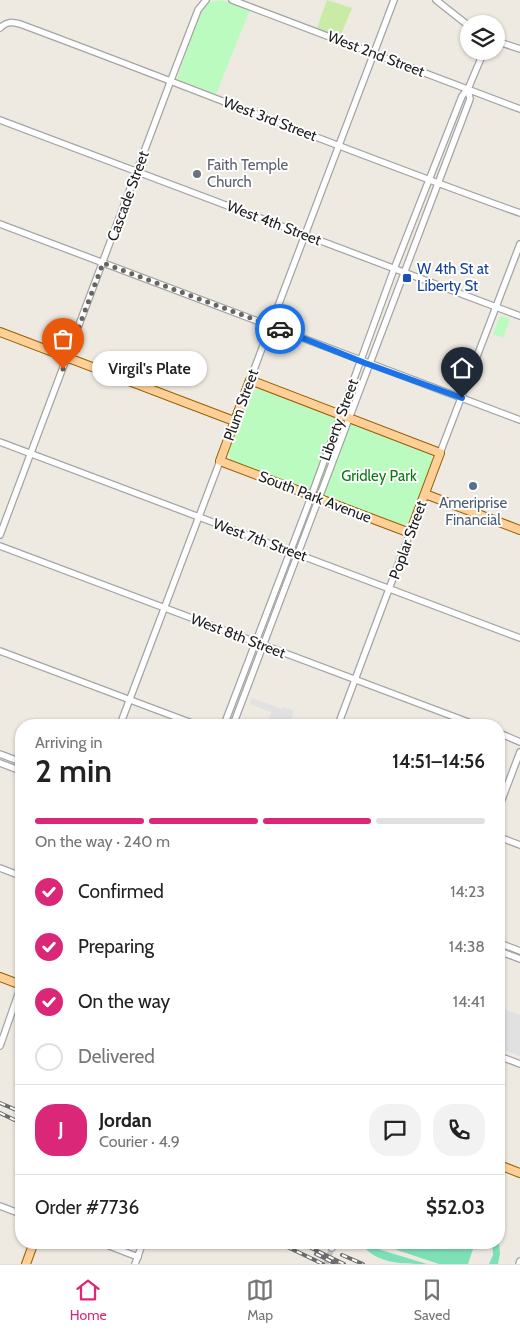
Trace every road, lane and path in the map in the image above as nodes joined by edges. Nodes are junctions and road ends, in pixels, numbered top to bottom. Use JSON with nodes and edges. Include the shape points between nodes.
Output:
{"nodes":[{"id":1,"x":206,"y":0,"type":"edge"},
{"id":2,"x":232,"y":0,"type":"edge"},
{"id":3,"x":394,"y":0,"type":"edge"},
{"id":4,"x":436,"y":0,"type":"edge"},
{"id":5,"x":460,"y":19,"type":"edge"},
{"id":6,"x":0,"y":28,"type":"edge"},
{"id":7,"x":505,"y":44,"type":"edge"},
{"id":8,"x":520,"y":49,"type":"edge"},
{"id":9,"x":374,"y":53,"type":"junction"},
{"id":10,"x":480,"y":60,"type":"edge"},
{"id":11,"x":171,"y":80,"type":"junction"},
{"id":12,"x":468,"y":90,"type":"junction"},
{"id":13,"x":520,"y":109,"type":"edge"},
{"id":14,"x":0,"y":120,"type":"edge"},
{"id":15,"x":338,"y":146,"type":"junction"},
{"id":16,"x":137,"y":172,"type":"junction"},
{"id":17,"x":429,"y":180,"type":"junction"},
{"id":18,"x":437,"y":183,"type":"junction"},
{"id":19,"x":520,"y":212,"type":"edge"},
{"id":20,"x":0,"y":224,"type":"edge"},
{"id":21,"x":305,"y":234,"type":"junction"},
{"id":22,"x":520,"y":244,"type":"edge"},
{"id":23,"x":103,"y":263,"type":"junction"},
{"id":24,"x":394,"y":269,"type":"junction"},
{"id":25,"x":403,"y":273,"type":"junction"},
{"id":26,"x":496,"y":307,"type":"junction"},
{"id":27,"x":520,"y":316,"type":"edge"},
{"id":28,"x":271,"y":325,"type":"junction"},
{"id":29,"x":0,"y":332,"type":"edge"},
{"id":30,"x":67,"y":357,"type":"junction"},
{"id":31,"x":361,"y":361,"type":"junction"},
{"id":32,"x":369,"y":364,"type":"junction"},
{"id":33,"x":250,"y":380,"type":"junction"},
{"id":34,"x":462,"y":398,"type":"junction"},
{"id":35,"x":341,"y":415,"type":"junction"},
{"id":36,"x":350,"y":418,"type":"junction"},
{"id":37,"x":520,"y":420,"type":"edge"},
{"id":38,"x":234,"y":421,"type":"junction"},
{"id":39,"x":0,"y":442,"type":"edge"},
{"id":40,"x":440,"y":453,"type":"junction"},
{"id":41,"x":31,"y":454,"type":"junction"},
{"id":42,"x":220,"y":461,"type":"junction"},
{"id":43,"x":425,"y":494,"type":"junction"},
{"id":44,"x":315,"y":498,"type":"junction"},
{"id":45,"x":198,"y":517,"type":"junction"},
{"id":46,"x":520,"y":530,"type":"edge"},
{"id":47,"x":410,"y":533,"type":"junction"},
{"id":48,"x":0,"y":535,"type":"edge"},
{"id":49,"x":0,"y":546,"type":"edge"},
{"id":50,"x":291,"y":552,"type":"junction"},
{"id":51,"x":298,"y":554,"type":"junction"},
{"id":52,"x":390,"y":589,"type":"junction"},
{"id":53,"x":164,"y":608,"type":"junction"},
{"id":54,"x":520,"y":638,"type":"edge"},
{"id":55,"x":257,"y":643,"type":"junction"},
{"id":56,"x":264,"y":646,"type":"junction"},
{"id":57,"x":0,"y":651,"type":"edge"},
{"id":58,"x":356,"y":680,"type":"junction"},
{"id":59,"x":130,"y":699,"type":"junction"},
{"id":60,"x":122,"y":719,"type":"edge"},
{"id":61,"x":182,"y":719,"type":"edge"},
{"id":62,"x":226,"y":719,"type":"edge"},
{"id":63,"x":235,"y":719,"type":"edge"},
{"id":64,"x":340,"y":719,"type":"edge"},
{"id":65,"x":460,"y":719,"type":"edge"},
{"id":66,"x":505,"y":736,"type":"edge"},
{"id":67,"x":520,"y":742,"type":"edge"},
{"id":68,"x":520,"y":752,"type":"edge"},
{"id":69,"x":0,"y":754,"type":"edge"},
{"id":70,"x":12,"y":758,"type":"junction"},
{"id":71,"x":15,"y":759,"type":"edge"},
{"id":72,"x":0,"y":763,"type":"edge"},
{"id":73,"x":9,"y":766,"type":"junction"},
{"id":74,"x":15,"y":768,"type":"edge"},
{"id":75,"x":505,"y":791,"type":"edge"},
{"id":76,"x":505,"y":840,"type":"edge"},
{"id":77,"x":520,"y":846,"type":"edge"},
{"id":78,"x":0,"y":868,"type":"edge"},
{"id":79,"x":15,"y":874,"type":"edge"},
{"id":80,"x":505,"y":945,"type":"edge"},
{"id":81,"x":520,"y":951,"type":"edge"},
{"id":82,"x":505,"y":953,"type":"edge"},
{"id":83,"x":520,"y":959,"type":"edge"},
{"id":84,"x":0,"y":977,"type":"edge"},
{"id":85,"x":15,"y":983,"type":"edge"},
{"id":86,"x":15,"y":1003,"type":"edge"},
{"id":87,"x":0,"y":1046,"type":"edge"},
{"id":88,"x":505,"y":1058,"type":"edge"},
{"id":89,"x":520,"y":1064,"type":"edge"},
{"id":90,"x":505,"y":1167,"type":"edge"},
{"id":91,"x":520,"y":1173,"type":"edge"},
{"id":92,"x":0,"y":1206,"type":"edge"},
{"id":93,"x":15,"y":1212,"type":"edge"},
{"id":94,"x":31,"y":1249,"type":"edge"},
{"id":95,"x":117,"y":1249,"type":"edge"},
{"id":96,"x":141,"y":1249,"type":"edge"},
{"id":97,"x":138,"y":1257,"type":"junction"},
{"id":98,"x":26,"y":1264,"type":"edge"},
{"id":99,"x":135,"y":1264,"type":"edge"}],
"edges":[{"from":1,"to":11,"type":"street","name":"Cascade Street","via":[[198,10]]},
{"from":2,"to":9,"type":"street","name":"West 2nd Street"},
{"from":3,"to":9,"type":"street","name":"Plum Street"},
{"from":4,"to":5,"type":"street"},
{"from":6,"to":11,"type":"street","name":"West 3rd Street","via":[[7,23],[20,24]]},
{"from":7,"to":8,"type":"street"},
{"from":9,"to":12,"type":"street","name":"West 2nd Street"},
{"from":9,"to":15,"type":"street","name":"Plum Street"},
{"from":10,"to":12,"type":"street","name":"Liberty Street"},
{"from":11,"to":15,"type":"street","name":"West 3rd Street"},
{"from":11,"to":16,"type":"street","name":"Cascade Street"},
{"from":12,"to":13,"type":"street","name":"West 2nd Street"},
{"from":12,"to":17,"type":"street","name":"Liberty Street","via":[[462,96]]},
{"from":12,"to":18,"type":"street","name":"Liberty Street","via":[[470,99]]},
{"from":14,"to":16,"type":"street","name":"West 4th Street"},
{"from":15,"to":17,"type":"street","name":"West 3rd Street"},
{"from":15,"to":21,"type":"street","name":"Plum Street"},
{"from":16,"to":21,"type":"street","name":"West 4th Street"},
{"from":16,"to":23,"type":"street","name":"Cascade Street"},
{"from":17,"to":18,"type":"street","name":"West 3rd Street"},
{"from":17,"to":24,"type":"street","name":"Liberty Street"},
{"from":18,"to":19,"type":"street","name":"West 3rd Street"},
{"from":18,"to":25,"type":"street","name":"Liberty Street"},
{"from":20,"to":23,"type":"street"},
{"from":21,"to":24,"type":"street","name":"West 4th Street"},
{"from":21,"to":28,"type":"street","name":"Plum Street"},
{"from":22,"to":26,"type":"street","name":"Poplar Street"},
{"from":23,"to":28,"type":"street"},
{"from":23,"to":30,"type":"street","name":"Cascade Street"},
{"from":24,"to":25,"type":"street","name":"West 4th Street"},
{"from":24,"to":31,"type":"street","name":"Liberty Street"},
{"from":25,"to":26,"type":"street","name":"West 4th Street"},
{"from":25,"to":32,"type":"street","name":"Liberty Street"},
{"from":26,"to":27,"type":"street","name":"West 4th Street"},
{"from":26,"to":34,"type":"street","name":"Poplar Street"},
{"from":28,"to":31,"type":"street"},
{"from":28,"to":33,"type":"street","name":"Plum Street"},
{"from":29,"to":30,"type":"main road"},
{"from":30,"to":38,"type":"main road"},
{"from":30,"to":41,"type":"street","name":"Cascade Street"},
{"from":31,"to":32,"type":"street"},
{"from":31,"to":35,"type":"street","name":"Liberty Street"},
{"from":32,"to":34,"type":"street"},
{"from":32,"to":36,"type":"street","name":"Liberty Street"},
{"from":33,"to":35,"type":"main road"},
{"from":33,"to":38,"type":"main road","name":"Plum Street"},
{"from":34,"to":37,"type":"street"},
{"from":34,"to":40,"type":"street","name":"Poplar Street"},
{"from":35,"to":36,"type":"main road"},
{"from":35,"to":44,"type":"street","name":"Liberty Street"},
{"from":36,"to":40,"type":"main road"},
{"from":36,"to":44,"type":"street","name":"Liberty Street"},
{"from":38,"to":42,"type":"main road","name":"Plum Street"},
{"from":39,"to":41,"type":"street","name":"West 7th Street"},
{"from":40,"to":43,"type":"main road","name":"Poplar Street"},
{"from":41,"to":45,"type":"street","name":"West 7th Street"},
{"from":41,"to":48,"type":"street","name":"Cascade Street"},
{"from":42,"to":44,"type":"main road","name":"South Park Avenue"},
{"from":42,"to":45,"type":"street","name":"Plum Street"},
{"from":43,"to":46,"type":"main road"},
{"from":43,"to":47,"type":"main road","name":"Poplar Street"},
{"from":44,"to":47,"type":"main road","name":"South Park Avenue"},
{"from":44,"to":50,"type":"street","name":"Liberty Street"},
{"from":44,"to":51,"type":"street","name":"Liberty Street"},
{"from":45,"to":50,"type":"street","name":"West 7th Street"},
{"from":45,"to":53,"type":"street","name":"Plum Street"},
{"from":47,"to":52,"type":"street","name":"Poplar Street"},
{"from":49,"to":53,"type":"street","name":"West 8th Street"},
{"from":50,"to":51,"type":"street","name":"West 7th Street"},
{"from":50,"to":55,"type":"street","name":"Liberty Street"},
{"from":51,"to":52,"type":"street","name":"West 7th Street"},
{"from":51,"to":56,"type":"street","name":"Liberty Street"},
{"from":52,"to":54,"type":"street","name":"West 7th Street"},
{"from":52,"to":58,"type":"street","name":"Poplar Street"},
{"from":53,"to":55,"type":"street","name":"West 8th Street"},
{"from":53,"to":59,"type":"street","name":"Plum Street"},
{"from":55,"to":56,"type":"street","name":"West 8th Street"},
{"from":55,"to":62,"type":"street","name":"Liberty Street"},
{"from":56,"to":58,"type":"street","name":"West 8th Street"},
{"from":56,"to":63,"type":"street","name":"Liberty Street"},
{"from":57,"to":59,"type":"street"},
{"from":58,"to":64,"type":"street","name":"Poplar Street"},
{"from":58,"to":65,"type":"street","name":"West 8th Street"},
{"from":59,"to":60,"type":"street","name":"Plum Street"},
{"from":59,"to":61,"type":"street"},
{"from":66,"to":67,"type":"street"},
{"from":68,"to":75,"type":"street"},
{"from":69,"to":70,"type":"street"},
{"from":70,"to":71,"type":"street"},
{"from":70,"to":73,"type":"street"},
{"from":72,"to":73,"type":"street"},
{"from":73,"to":74,"type":"street"},
{"from":76,"to":77,"type":"street"},
{"from":78,"to":79,"type":"street"},
{"from":80,"to":81,"type":"street"},
{"from":82,"to":83,"type":"street"},
{"from":84,"to":85,"type":"main road"},
{"from":86,"to":87,"type":"street"},
{"from":88,"to":89,"type":"street"},
{"from":90,"to":91,"type":"main road"},
{"from":92,"to":93,"type":"street"},
{"from":94,"to":98,"type":"main road"},
{"from":95,"to":97,"type":"street"},
{"from":96,"to":97,"type":"street"},
{"from":97,"to":99,"type":"street"}]}
